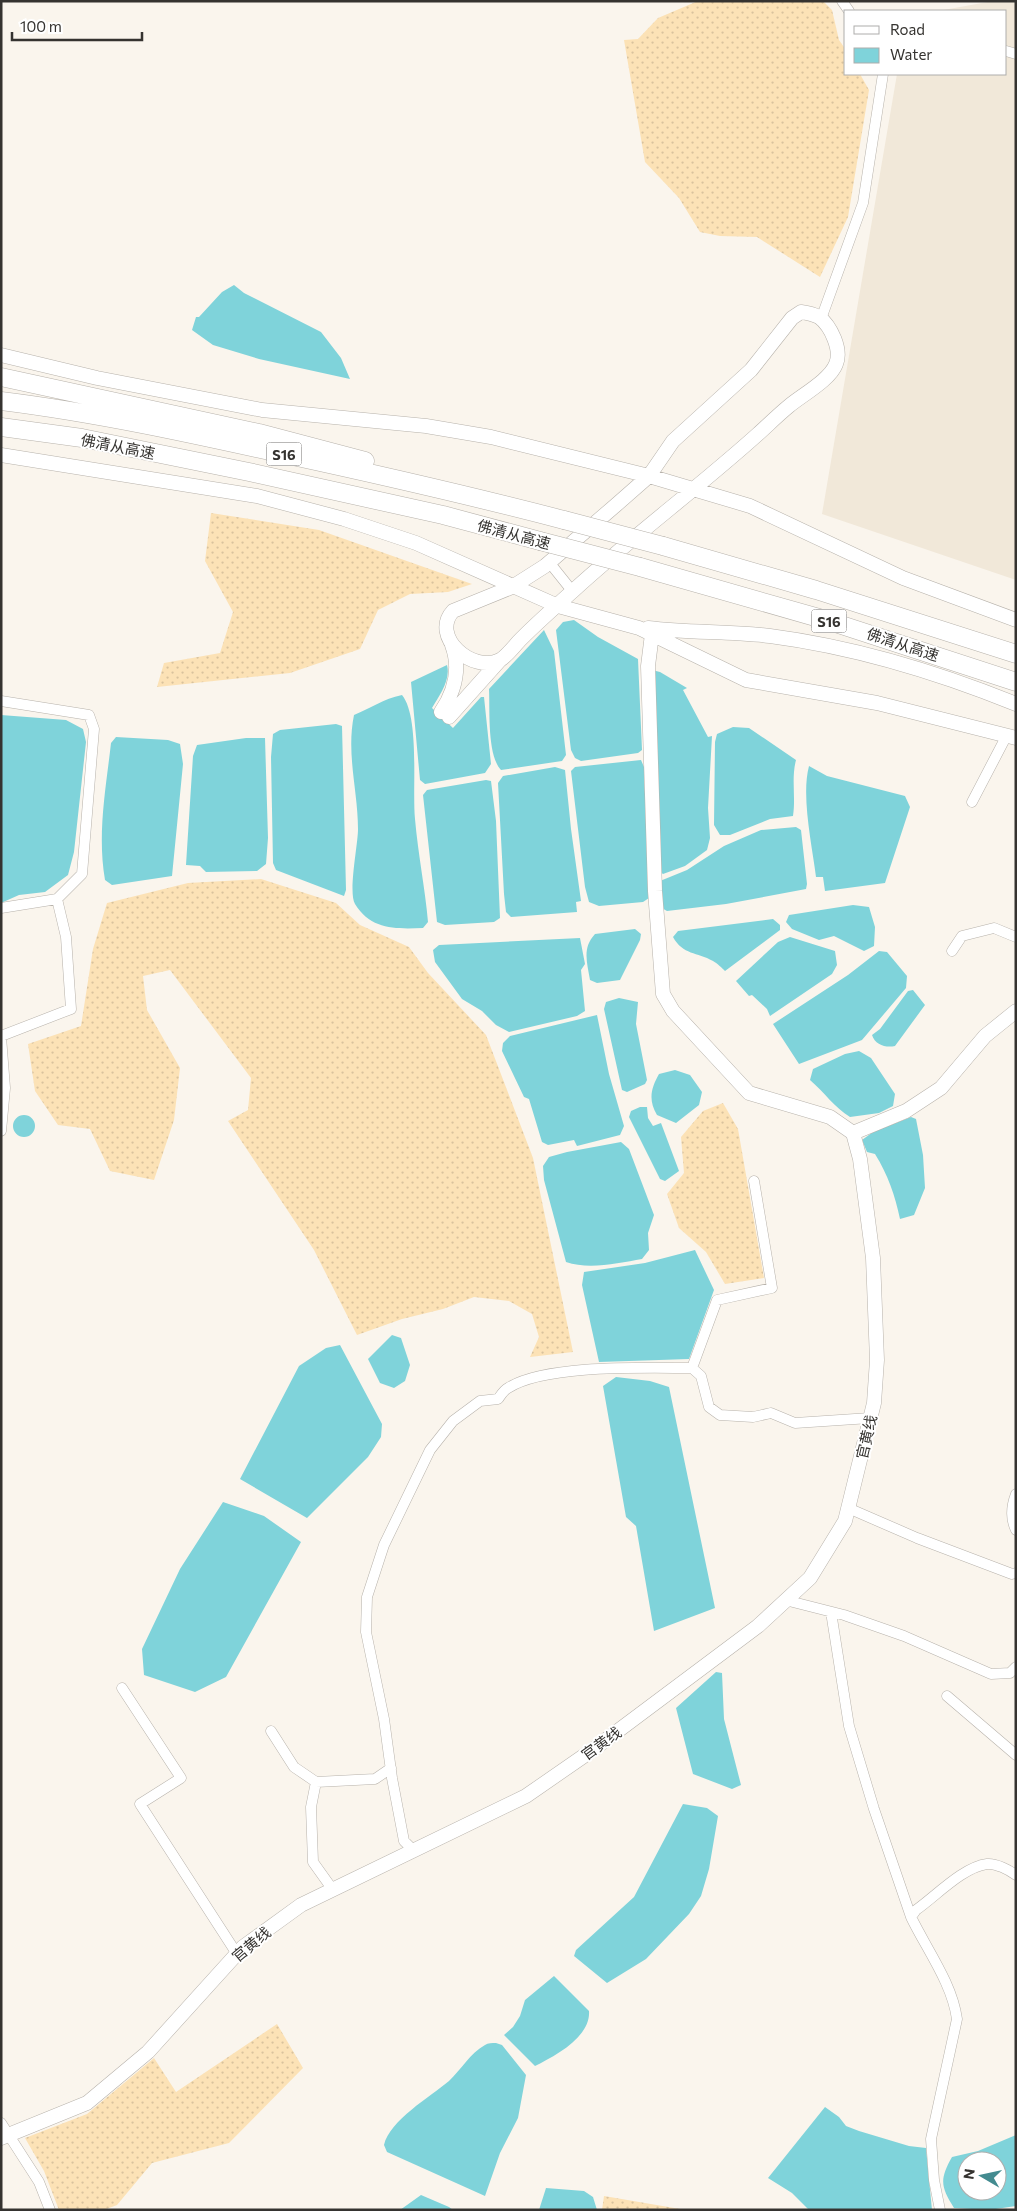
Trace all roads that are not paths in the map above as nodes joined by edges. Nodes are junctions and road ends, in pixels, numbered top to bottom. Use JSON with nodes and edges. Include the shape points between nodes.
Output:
{"nodes":[{"id":1,"x":883,"y":75,"type":"edge"},
{"id":2,"x":821,"y":319,"type":"junction"},
{"id":3,"x":1,"y":354,"type":"edge"},
{"id":4,"x":1,"y":377,"type":"edge"},
{"id":5,"x":1,"y":401,"type":"edge"},
{"id":6,"x":1,"y":427,"type":"edge"},
{"id":7,"x":1,"y":434,"type":"edge"},
{"id":8,"x":90,"y":440,"type":"junction"},
{"id":9,"x":1,"y":455,"type":"edge"},
{"id":10,"x":649,"y":476,"type":"junction"},
{"id":11,"x":696,"y":489,"type":"junction"},
{"id":12,"x":448,"y":490,"type":"junction"},
{"id":13,"x":549,"y":562,"type":"junction"},
{"id":14,"x":512,"y":587,"type":"junction"},
{"id":15,"x":572,"y":592,"type":"junction"},
{"id":16,"x":558,"y":606,"type":"junction"},
{"id":17,"x":1016,"y":620,"type":"edge"},
{"id":18,"x":630,"y":626,"type":"junction"},
{"id":19,"x":652,"y":634,"type":"junction"},
{"id":20,"x":451,"y":642,"type":"junction"},
{"id":21,"x":1016,"y":654,"type":"edge"},
{"id":22,"x":500,"y":660,"type":"junction"},
{"id":23,"x":1016,"y":682,"type":"edge"},
{"id":24,"x":1,"y":701,"type":"edge"},
{"id":25,"x":1016,"y":704,"type":"edge"},
{"id":26,"x":1011,"y":736,"type":"edge"},
{"id":27,"x":972,"y":802,"type":"dead end"},
{"id":28,"x":57,"y":899,"type":"junction"},
{"id":29,"x":1,"y":908,"type":"edge"},
{"id":30,"x":1016,"y":937,"type":"edge"},
{"id":31,"x":952,"y":951,"type":"dead end"},
{"id":32,"x":1016,"y":1011,"type":"edge"},
{"id":33,"x":1,"y":1036,"type":"edge"},
{"id":34,"x":1,"y":1131,"type":"edge"},
{"id":35,"x":853,"y":1133,"type":"junction"},
{"id":36,"x":754,"y":1181,"type":"dead end"},
{"id":37,"x":692,"y":1368,"type":"junction"},
{"id":38,"x":870,"y":1418,"type":"junction"},
{"id":39,"x":1016,"y":1494,"type":"edge"},
{"id":40,"x":848,"y":1508,"type":"junction"},
{"id":41,"x":1016,"y":1530,"type":"edge"},
{"id":42,"x":1016,"y":1573,"type":"edge"},
{"id":43,"x":785,"y":1600,"type":"junction"},
{"id":44,"x":831,"y":1612,"type":"junction"},
{"id":45,"x":1016,"y":1667,"type":"edge"},
{"id":46,"x":122,"y":1688,"type":"dead end"},
{"id":47,"x":947,"y":1696,"type":"dead end"},
{"id":48,"x":271,"y":1730,"type":"dead end"},
{"id":49,"x":1016,"y":1756,"type":"edge"},
{"id":50,"x":391,"y":1768,"type":"junction"},
{"id":51,"x":316,"y":1782,"type":"junction"},
{"id":52,"x":414,"y":1851,"type":"junction"},
{"id":53,"x":1016,"y":1875,"type":"edge"},
{"id":54,"x":333,"y":1890,"type":"junction"},
{"id":55,"x":911,"y":1917,"type":"junction"},
{"id":56,"x":237,"y":1954,"type":"junction"},
{"id":57,"x":1,"y":2123,"type":"edge"},
{"id":58,"x":6,"y":2137,"type":"edge"},
{"id":59,"x":50,"y":2210,"type":"edge"},
{"id":60,"x":940,"y":2210,"type":"edge"}],
"edges":[{"from":1,"to":2,"type":"street","via":[[863,203]]},
{"from":2,"to":10,"type":"street","via":[[801,312],[792,318],[751,370],[673,441]]},
{"from":2,"to":11,"type":"street","via":[[833,334],[839,354],[833,370]]},
{"from":3,"to":10,"type":"street","via":[[97,378],[262,410],[426,426],[490,437]]},
{"from":4,"to":12,"type":"highway","via":[[347,455]]},
{"from":5,"to":12,"type":"highway","name":"佛清从高速","number":"S16","via":[[136,422]]},
{"from":6,"to":8,"type":"highway","name":"佛清从高速","number":"S16"},
{"from":7,"to":8,"type":"highway","via":[[47,440]]},
{"from":8,"to":23,"type":"highway","name":"佛清从高速","number":"S16","bridge":true,"via":[[411,507],[810,615]]},
{"from":9,"to":14,"type":"street","via":[[257,496],[344,519],[416,543]]},
{"from":10,"to":11,"type":"street"},
{"from":10,"to":13,"type":"street"},
{"from":11,"to":15,"type":"street"},
{"from":11,"to":17,"type":"street","via":[[750,506],[903,578]]},
{"from":12,"to":21,"type":"highway","name":"佛清从高速","number":"S16","bridge":true,"via":[[816,590]]},
{"from":13,"to":14,"type":"street"},
{"from":13,"to":15,"type":"street"},
{"from":14,"to":16,"type":"street"},
{"from":14,"to":20,"type":"street","via":[[453,611],[447,618],[446,627]]},
{"from":15,"to":16,"type":"street"},
{"from":16,"to":18,"type":"street"},
{"from":16,"to":22,"type":"street"},
{"from":18,"to":19,"type":"street"},
{"from":18,"to":25,"type":"street","via":[[769,636],[860,651]]},
{"from":19,"to":26,"type":"street","via":[[746,680],[877,704]]},
{"from":19,"to":35,"type":"street","via":[[648,666],[655,891],[663,994],[673,1011],[749,1093],[830,1117]]},
{"from":20,"to":22,"type":"street","via":[[474,662]]},
{"from":20,"to":22,"type":"street","via":[[457,663],[445,715]]},
{"from":24,"to":28,"type":"street","via":[[89,715],[94,729],[82,874]]},
{"from":26,"to":27,"type":"street"},
{"from":28,"to":29,"type":"street"},
{"from":28,"to":33,"type":"street","via":[[66,937],[71,1009]]},
{"from":30,"to":31,"type":"street","via":[[994,928],[962,936]]},
{"from":32,"to":35,"type":"street","via":[[985,1036],[942,1088],[906,1111]]},
{"from":33,"to":34,"type":"street","via":[[4,1088]]},
{"from":35,"to":38,"type":"street","name":"官黄线","via":[[860,1158],[873,1258],[877,1360]]},
{"from":36,"to":37,"type":"street","via":[[772,1288],[717,1300]]},
{"from":37,"to":38,"type":"street","via":[[701,1376],[709,1407],[720,1415],[753,1417],[771,1413],[795,1423]]},
{"from":37,"to":50,"type":"street","via":[[576,1370],[526,1379],[506,1388],[498,1399],[480,1401],[453,1421],[430,1450],[384,1545],[367,1597],[366,1632]]},
{"from":38,"to":40,"type":"street","name":"官黄线"},
{"from":39,"to":41,"type":"street","via":[[1012,1504],[1012,1522]]},
{"from":40,"to":42,"type":"street","via":[[917,1538]]},
{"from":40,"to":43,"type":"street","name":"官黄线","via":[[845,1521],[810,1578]]},
{"from":43,"to":44,"type":"street"},
{"from":43,"to":52,"type":"street","name":"官黄线","via":[[750,1632],[526,1796]]},
{"from":44,"to":45,"type":"street","via":[[904,1636],[991,1674],[1010,1673]]},
{"from":44,"to":55,"type":"street","via":[[849,1726]]},
{"from":46,"to":56,"type":"street","via":[[181,1778],[140,1804]]},
{"from":47,"to":49,"type":"street"},
{"from":48,"to":51,"type":"street","via":[[294,1767]]},
{"from":50,"to":51,"type":"street","via":[[375,1780]]},
{"from":50,"to":52,"type":"street","via":[[404,1840]]},
{"from":51,"to":54,"type":"street","via":[[311,1807],[313,1862]]},
{"from":52,"to":54,"type":"street","name":"官黄线"},
{"from":53,"to":55,"type":"street","via":[[989,1863],[970,1868]]},
{"from":54,"to":56,"type":"street","name":"官黄线","via":[[301,1905]]},
{"from":55,"to":60,"type":"street","via":[[943,1977],[958,2019],[932,2139],[934,2180]]},
{"from":56,"to":58,"type":"street","name":"官黄线","via":[[148,2052],[87,2103]]},
{"from":57,"to":58,"type":"street"},
{"from":58,"to":59,"type":"street","via":[[39,2182]]}]}
